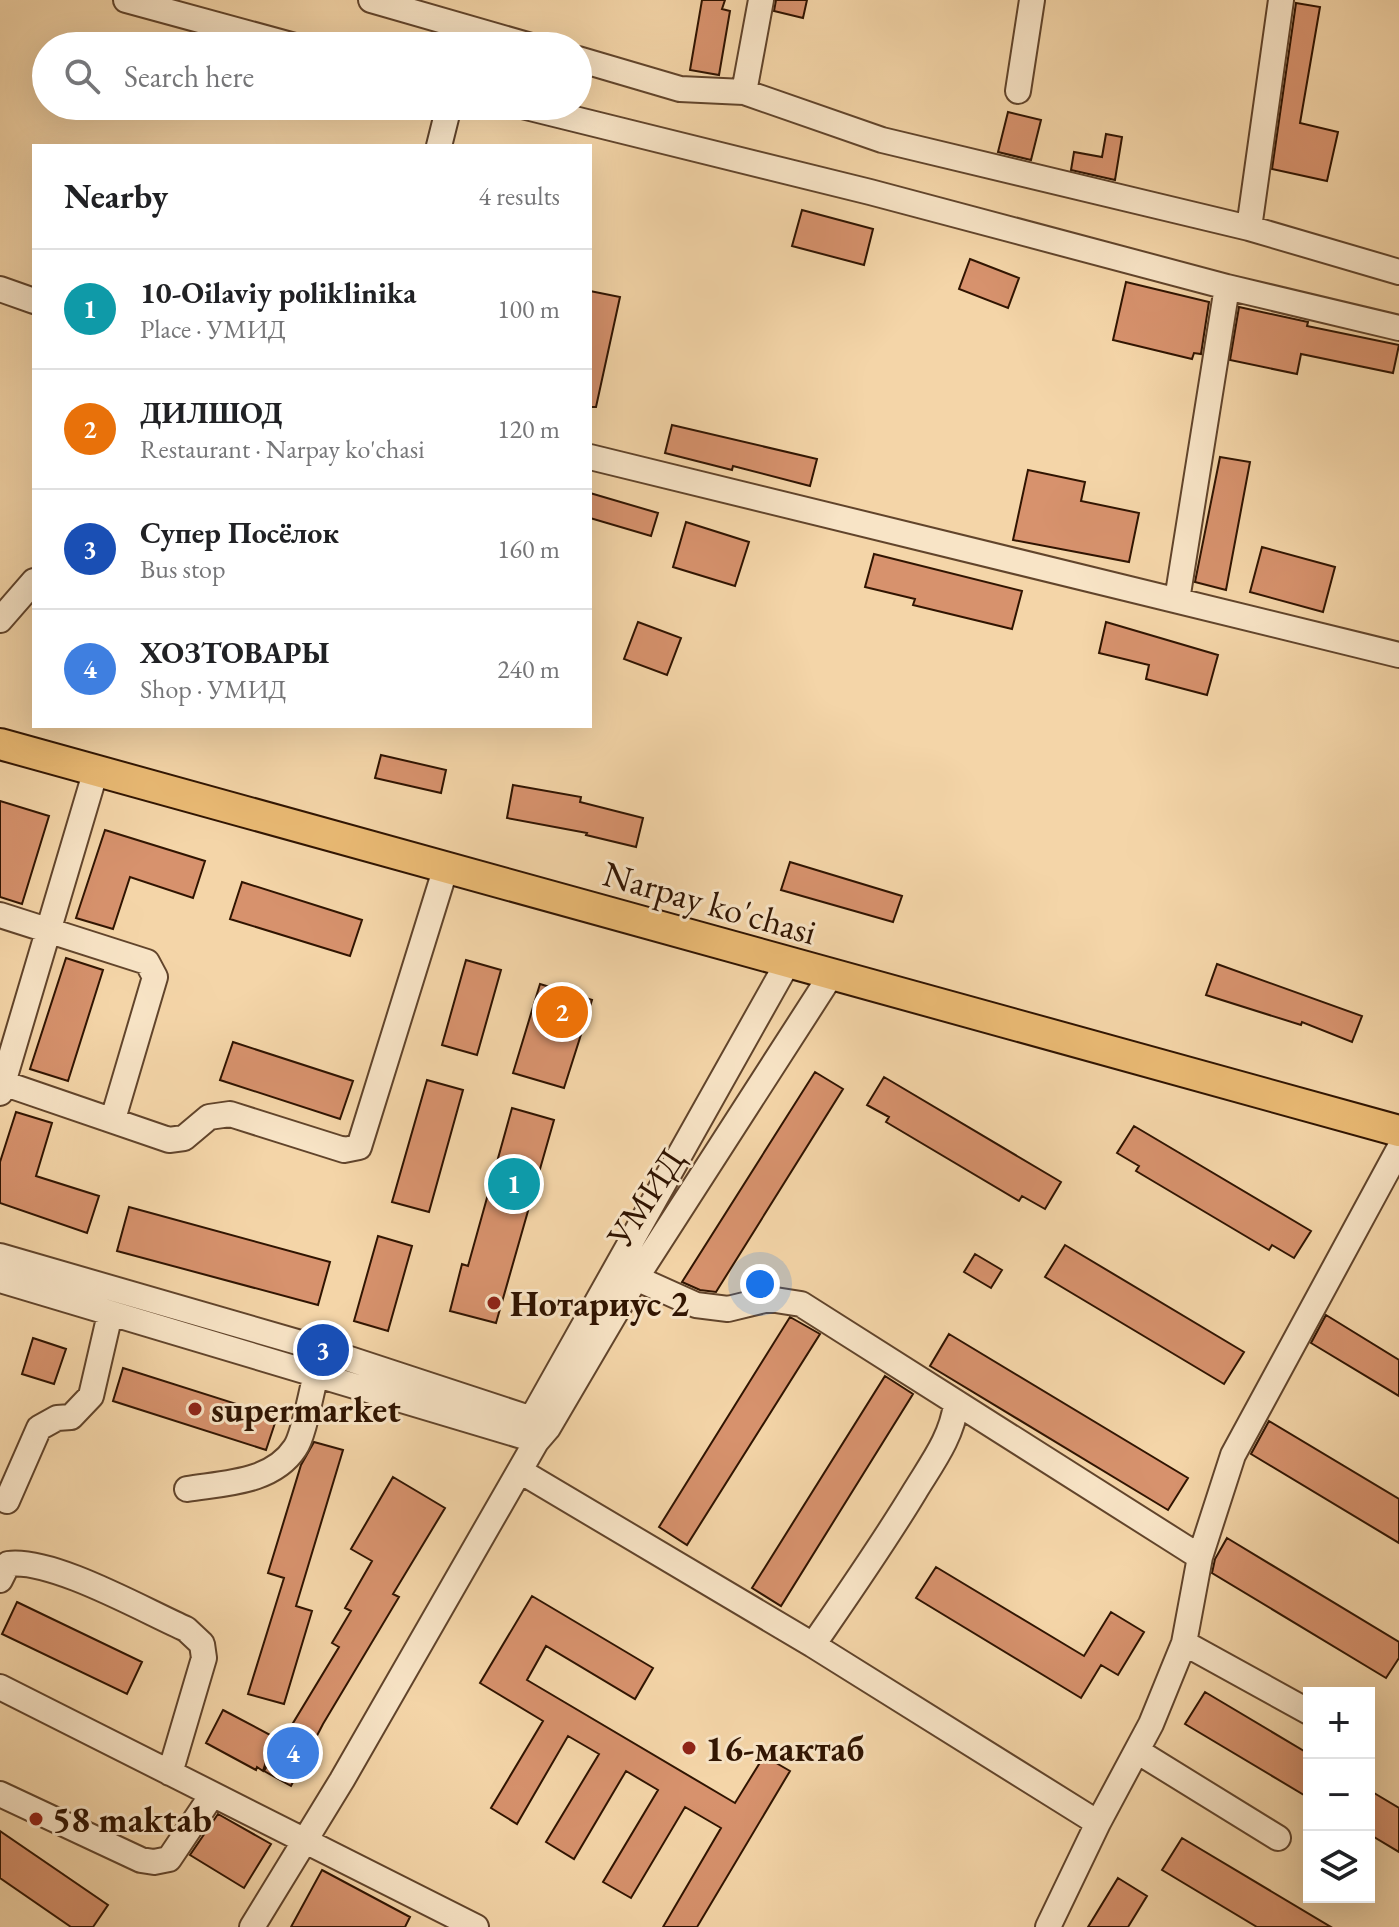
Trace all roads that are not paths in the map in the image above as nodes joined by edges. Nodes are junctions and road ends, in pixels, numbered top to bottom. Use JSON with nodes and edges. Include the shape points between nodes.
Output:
{"nodes":[{"id":1,"x":126,"y":0,"type":"edge"},
{"id":2,"x":371,"y":0,"type":"edge"},
{"id":3,"x":761,"y":0,"type":"edge"},
{"id":4,"x":1032,"y":0,"type":"edge"},
{"id":5,"x":1281,"y":0,"type":"edge"},
{"id":6,"x":244,"y":32,"type":"edge"},
{"id":7,"x":482,"y":32,"type":"edge"},
{"id":8,"x":592,"y":63,"type":"edge"},
{"id":9,"x":1018,"y":91,"type":"dead end"},
{"id":10,"x":744,"y":92,"type":"junction"},
{"id":11,"x":446,"y":120,"type":"edge"},
{"id":12,"x":579,"y":120,"type":"edge"},
{"id":13,"x":440,"y":144,"type":"edge"},
{"id":14,"x":1249,"y":228,"type":"junction"},
{"id":15,"x":1399,"y":272,"type":"edge"},
{"id":16,"x":1227,"y":287,"type":"junction"},
{"id":17,"x":0,"y":289,"type":"edge"},
{"id":18,"x":32,"y":300,"type":"edge"},
{"id":19,"x":1399,"y":328,"type":"edge"},
{"id":20,"x":592,"y":458,"type":"edge"},
{"id":21,"x":32,"y":583,"type":"edge"},
{"id":22,"x":1177,"y":600,"type":"junction"},
{"id":23,"x":0,"y":620,"type":"edge"},
{"id":24,"x":1399,"y":655,"type":"edge"},
{"id":25,"x":0,"y":744,"type":"edge"},
{"id":26,"x":96,"y":770,"type":"junction"},
{"id":27,"x":446,"y":867,"type":"junction"},
{"id":28,"x":0,"y":915,"type":"edge"},
{"id":29,"x":50,"y":931,"type":"junction"},
{"id":30,"x":788,"y":962,"type":"junction"},
{"id":31,"x":831,"y":975,"type":"junction"},
{"id":32,"x":3,"y":1076,"type":"edge"},
{"id":33,"x":113,"y":1119,"type":"junction"},
{"id":34,"x":1399,"y":1131,"type":"edge"},
{"id":35,"x":1399,"y":1149,"type":"edge"},
{"id":36,"x":0,"y":1256,"type":"edge"},
{"id":37,"x":636,"y":1278,"type":"junction"},
{"id":38,"x":0,"y":1280,"type":"edge"},
{"id":39,"x":110,"y":1314,"type":"junction"},
{"id":40,"x":316,"y":1375,"type":"junction"},
{"id":41,"x":956,"y":1404,"type":"junction"},
{"id":42,"x":530,"y":1443,"type":"junction"},
{"id":43,"x":187,"y":1489,"type":"dead end"},
{"id":44,"x":7,"y":1501,"type":"dead end"},
{"id":45,"x":1200,"y":1557,"type":"junction"},
{"id":46,"x":0,"y":1580,"type":"edge"},
{"id":47,"x":1184,"y":1643,"type":"junction"},
{"id":48,"x":813,"y":1645,"type":"junction"},
{"id":49,"x":0,"y":1687,"type":"edge"},
{"id":50,"x":1303,"y":1709,"type":"edge"},
{"id":51,"x":1137,"y":1751,"type":"junction"},
{"id":52,"x":170,"y":1773,"type":"junction"},
{"id":53,"x":0,"y":1794,"type":"edge"},
{"id":54,"x":212,"y":1795,"type":"junction"},
{"id":55,"x":1098,"y":1823,"type":"junction"},
{"id":56,"x":1278,"y":1838,"type":"dead end"},
{"id":57,"x":305,"y":1842,"type":"junction"},
{"id":58,"x":437,"y":1918,"type":"edge"},
{"id":59,"x":252,"y":1927,"type":"edge"},
{"id":60,"x":476,"y":1927,"type":"edge"},
{"id":61,"x":1048,"y":1927,"type":"edge"}],
"edges":[{"from":1,"to":6,"type":"street"},
{"from":2,"to":7,"type":"street"},
{"from":3,"to":10,"type":"street"},
{"from":4,"to":9,"type":"street"},
{"from":5,"to":14,"type":"street"},
{"from":8,"to":10,"type":"street","via":[[680,89]]},
{"from":10,"to":14,"type":"street","via":[[882,140]]},
{"from":11,"to":13,"type":"street"},
{"from":12,"to":16,"type":"street"},
{"from":14,"to":15,"type":"street"},
{"from":16,"to":19,"type":"street"},
{"from":16,"to":22,"type":"street"},
{"from":17,"to":18,"type":"street"},
{"from":20,"to":22,"type":"street"},
{"from":21,"to":23,"type":"street"},
{"from":22,"to":24,"type":"street"},
{"from":25,"to":26,"type":"main road","name":"Narpay ko'chasi"},
{"from":26,"to":27,"type":"main road","name":"Narpay ko'chasi"},
{"from":26,"to":29,"type":"street"},
{"from":27,"to":30,"type":"main road","name":"Narpay ko'chasi"},
{"from":27,"to":33,"type":"street","via":[[359,1147],[344,1150],[230,1114],[209,1117],[184,1138],[169,1140]]},
{"from":28,"to":29,"type":"street"},
{"from":29,"to":32,"type":"street"},
{"from":29,"to":33,"type":"street","via":[[147,962],[155,977]]},
{"from":30,"to":31,"type":"main road","name":"Narpay ko'chasi"},
{"from":30,"to":42,"type":"street","name":"УМИД"},
{"from":31,"to":34,"type":"main road","name":"Narpay ko'chasi"},
{"from":31,"to":37,"type":"street","name":"УМИД"},
{"from":32,"to":33,"type":"street"},
{"from":35,"to":45,"type":"street","via":[[1233,1455]]},
{"from":36,"to":42,"type":"street","via":[[304,1344]]},
{"from":37,"to":41,"type":"street","via":[[696,1305],[728,1309],[769,1299],[801,1304]]},
{"from":37,"to":42,"type":"street","name":"УМИД"},
{"from":38,"to":39,"type":"street"},
{"from":39,"to":40,"type":"street"},
{"from":39,"to":44,"type":"street","via":[[91,1396],[71,1417],[39,1428]]},
{"from":40,"to":42,"type":"street"},
{"from":40,"to":43,"type":"street","via":[[296,1447],[280,1463],[253,1479]]},
{"from":41,"to":45,"type":"street"},
{"from":41,"to":48,"type":"street","via":[[946,1440]]},
{"from":42,"to":48,"type":"street"},
{"from":42,"to":57,"type":"street","name":"УМИД"},
{"from":45,"to":47,"type":"street"},
{"from":46,"to":52,"type":"street","via":[[8,1564],[51,1568],[186,1629],[202,1644],[204,1658]]},
{"from":47,"to":50,"type":"street"},
{"from":47,"to":51,"type":"street"},
{"from":48,"to":55,"type":"street"},
{"from":49,"to":52,"type":"street"},
{"from":51,"to":55,"type":"street"},
{"from":51,"to":56,"type":"street"},
{"from":52,"to":54,"type":"street"},
{"from":53,"to":54,"type":"street","via":[[154,1862],[169,1859]]},
{"from":54,"to":57,"type":"street"},
{"from":55,"to":61,"type":"street"},
{"from":57,"to":58,"type":"street"},
{"from":57,"to":59,"type":"street","name":"УМИД"},
{"from":58,"to":60,"type":"street"}]}
